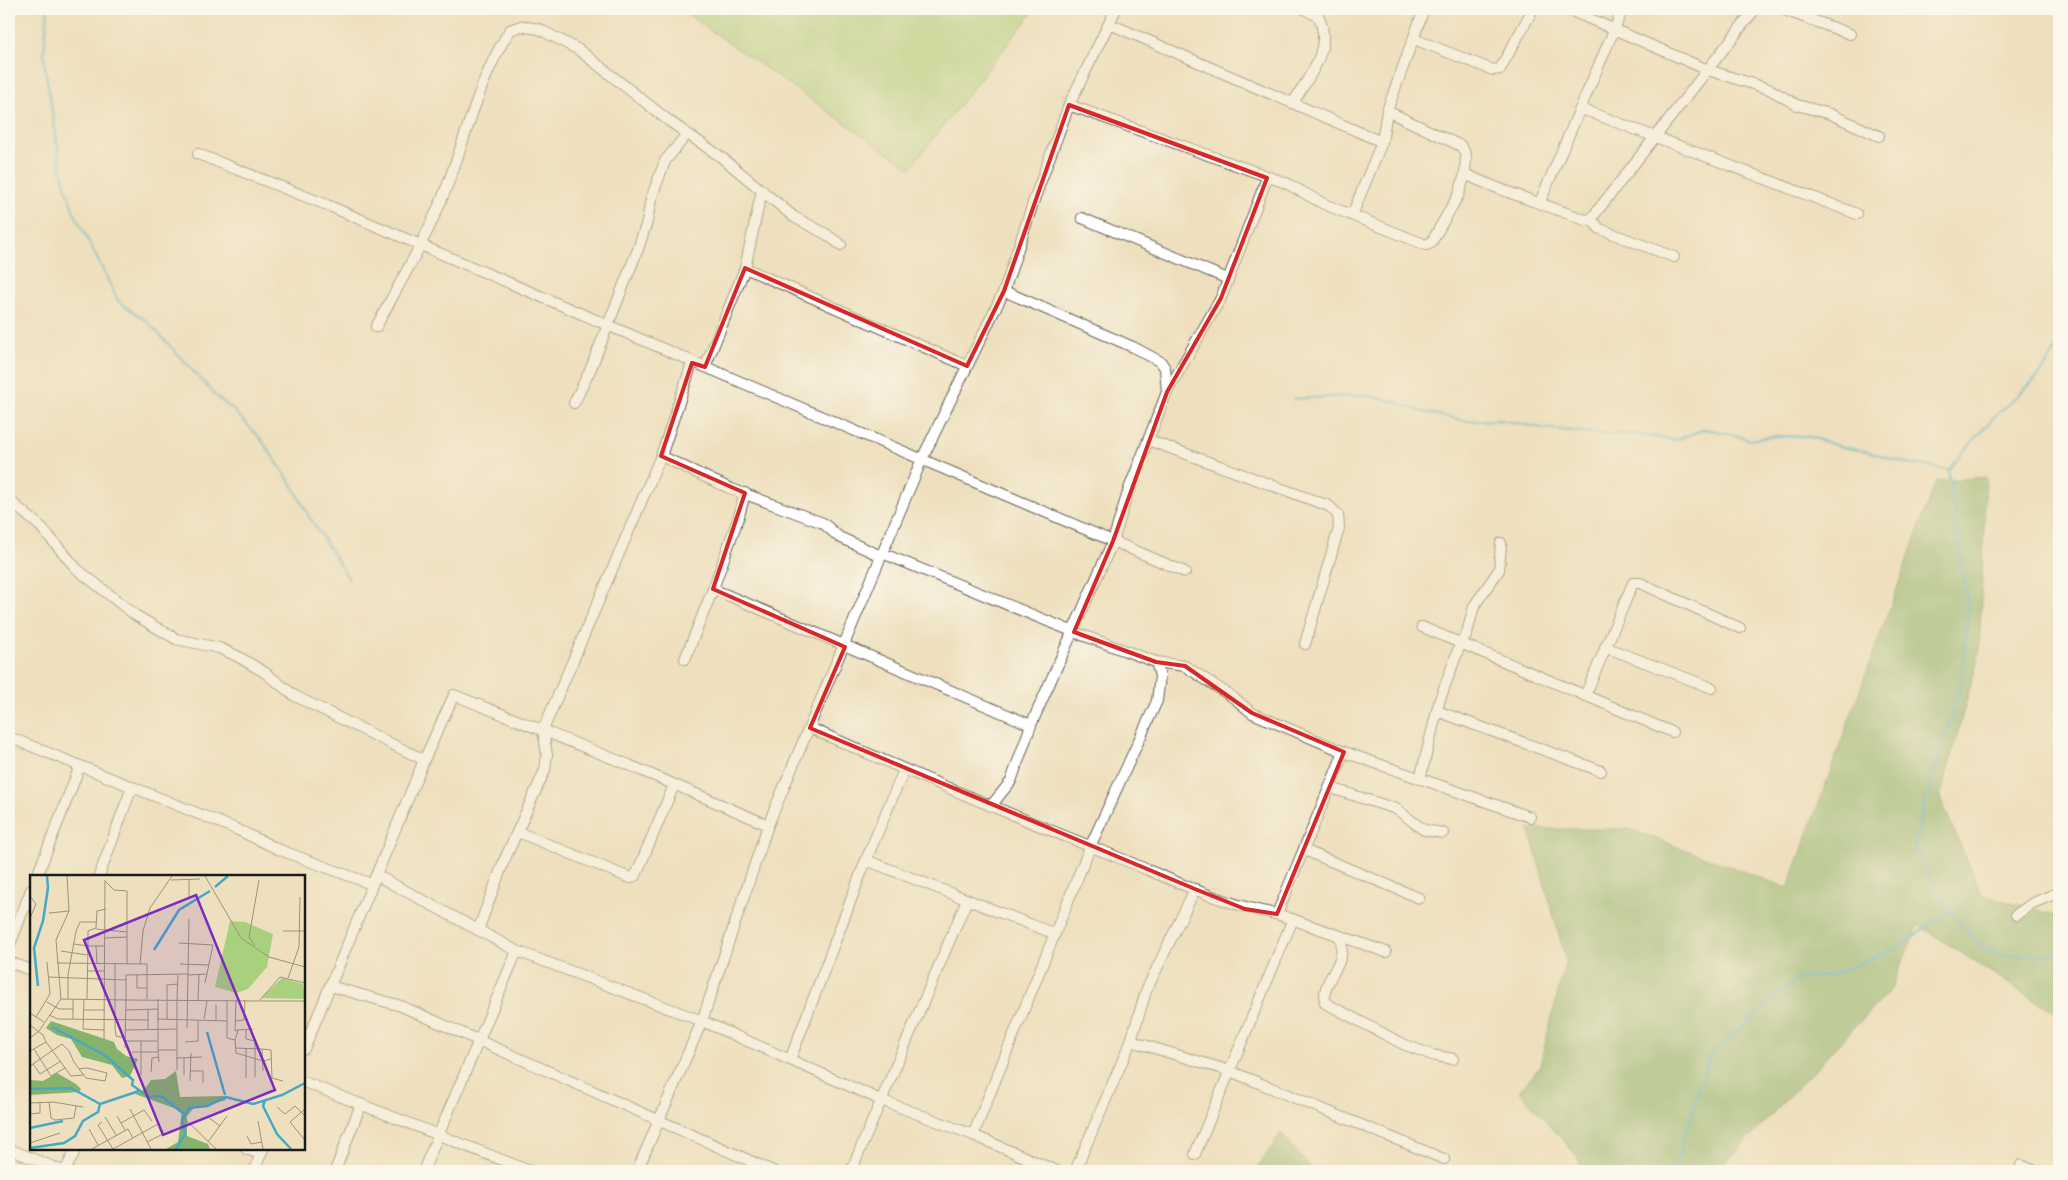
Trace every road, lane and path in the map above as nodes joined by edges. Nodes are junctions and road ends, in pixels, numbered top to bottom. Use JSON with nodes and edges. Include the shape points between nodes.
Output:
{"nodes":[{"id":1,"x":1116,"y":9,"type":"edge"},
{"id":2,"x":1304,"y":9,"type":"edge"},
{"id":3,"x":1424,"y":9,"type":"edge"},
{"id":4,"x":1533,"y":9,"type":"edge"},
{"id":5,"x":1567,"y":9,"type":"edge"},
{"id":6,"x":1623,"y":9,"type":"edge"},
{"id":7,"x":1756,"y":9,"type":"edge"},
{"id":8,"x":1782,"y":9,"type":"edge"},
{"id":9,"x":1110,"y":24,"type":"junction"},
{"id":10,"x":1615,"y":29,"type":"junction"},
{"id":11,"x":1850,"y":34,"type":"dead end"},
{"id":12,"x":1414,"y":38,"type":"junction"},
{"id":13,"x":1708,"y":70,"type":"junction"},
{"id":14,"x":1293,"y":103,"type":"junction"},
{"id":15,"x":1070,"y":105,"type":"junction"},
{"id":16,"x":1582,"y":109,"type":"junction"},
{"id":17,"x":1387,"y":111,"type":"junction"},
{"id":18,"x":686,"y":134,"type":"junction"},
{"id":19,"x":1879,"y":136,"type":"dead end"},
{"id":20,"x":1656,"y":138,"type":"junction"},
{"id":21,"x":1382,"y":142,"type":"junction"},
{"id":22,"x":198,"y":154,"type":"dead end"},
{"id":23,"x":1465,"y":174,"type":"junction"},
{"id":24,"x":1267,"y":178,"type":"junction"},
{"id":25,"x":762,"y":190,"type":"junction"},
{"id":26,"x":1540,"y":202,"type":"junction"},
{"id":27,"x":1858,"y":214,"type":"dead end"},
{"id":28,"x":1352,"y":215,"type":"junction"},
{"id":29,"x":1082,"y":218,"type":"dead end"},
{"id":30,"x":1591,"y":219,"type":"junction"},
{"id":31,"x":420,"y":245,"type":"junction"},
{"id":32,"x":841,"y":245,"type":"dead end"},
{"id":33,"x":1674,"y":256,"type":"dead end"},
{"id":34,"x":745,"y":268,"type":"junction"},
{"id":35,"x":1228,"y":279,"type":"junction"},
{"id":36,"x":1004,"y":292,"type":"junction"},
{"id":37,"x":607,"y":325,"type":"junction"},
{"id":38,"x":376,"y":327,"type":"dead end"},
{"id":39,"x":692,"y":363,"type":"junction"},
{"id":40,"x":967,"y":366,"type":"junction"},
{"id":41,"x":705,"y":367,"type":"junction"},
{"id":42,"x":1167,"y":392,"type":"junction"},
{"id":43,"x":574,"y":403,"type":"dead end"},
{"id":44,"x":1148,"y":440,"type":"junction"},
{"id":45,"x":661,"y":456,"type":"junction"},
{"id":46,"x":922,"y":459,"type":"junction"},
{"id":47,"x":745,"y":493,"type":"junction"},
{"id":48,"x":9,"y":500,"type":"edge"},
{"id":49,"x":1113,"y":541,"type":"junction"},
{"id":50,"x":1501,"y":543,"type":"dead end"},
{"id":51,"x":881,"y":555,"type":"junction"},
{"id":52,"x":1185,"y":572,"type":"dead end"},
{"id":53,"x":713,"y":589,"type":"junction"},
{"id":54,"x":1422,"y":627,"type":"dead end"},
{"id":55,"x":1740,"y":628,"type":"dead end"},
{"id":56,"x":1074,"y":632,"type":"junction"},
{"id":57,"x":1305,"y":644,"type":"dead end"},
{"id":58,"x":1460,"y":644,"type":"junction"},
{"id":59,"x":844,"y":646,"type":"junction"},
{"id":60,"x":1605,"y":647,"type":"junction"},
{"id":61,"x":684,"y":659,"type":"dead end"},
{"id":62,"x":1156,"y":662,"type":"junction"},
{"id":63,"x":1712,"y":688,"type":"dead end"},
{"id":64,"x":1585,"y":696,"type":"junction"},
{"id":65,"x":1437,"y":711,"type":"junction"},
{"id":66,"x":1032,"y":725,"type":"junction"},
{"id":67,"x":810,"y":728,"type":"junction"},
{"id":68,"x":543,"y":730,"type":"junction"},
{"id":69,"x":1672,"y":732,"type":"dead end"},
{"id":70,"x":9,"y":737,"type":"edge"},
{"id":71,"x":1344,"y":752,"type":"junction"},
{"id":72,"x":424,"y":760,"type":"junction"},
{"id":73,"x":80,"y":766,"type":"junction"},
{"id":74,"x":904,"y":770,"type":"junction"},
{"id":75,"x":1601,"y":771,"type":"dead end"},
{"id":76,"x":1420,"y":779,"type":"junction"},
{"id":77,"x":674,"y":785,"type":"junction"},
{"id":78,"x":132,"y":786,"type":"junction"},
{"id":79,"x":1331,"y":788,"type":"junction"},
{"id":80,"x":991,"y":806,"type":"junction"},
{"id":81,"x":1530,"y":817,"type":"dead end"},
{"id":82,"x":768,"y":824,"type":"junction"},
{"id":83,"x":518,"y":832,"type":"junction"},
{"id":84,"x":1443,"y":832,"type":"dead end"},
{"id":85,"x":1090,"y":847,"type":"junction"},
{"id":86,"x":1304,"y":850,"type":"junction"},
{"id":87,"x":866,"y":860,"type":"junction"},
{"id":88,"x":37,"y":875,"type":"edge"},
{"id":89,"x":99,"y":875,"type":"edge"},
{"id":90,"x":374,"y":879,"type":"junction"},
{"id":91,"x":1195,"y":889,"type":"junction"},
{"id":92,"x":2059,"y":892,"type":"edge"},
{"id":93,"x":30,"y":893,"type":"edge"},
{"id":94,"x":1419,"y":898,"type":"dead end"},
{"id":95,"x":967,"y":900,"type":"junction"},
{"id":96,"x":1277,"y":914,"type":"junction"},
{"id":97,"x":2016,"y":916,"type":"dead end"},
{"id":98,"x":1293,"y":919,"type":"junction"},
{"id":99,"x":478,"y":930,"type":"junction"},
{"id":100,"x":1055,"y":934,"type":"junction"},
{"id":101,"x":1340,"y":936,"type":"junction"},
{"id":102,"x":9,"y":947,"type":"edge"},
{"id":103,"x":517,"y":951,"type":"junction"},
{"id":104,"x":1386,"y":952,"type":"dead end"},
{"id":105,"x":9,"y":962,"type":"edge"},
{"id":106,"x":30,"y":970,"type":"edge"},
{"id":107,"x":330,"y":986,"type":"junction"},
{"id":108,"x":702,"y":1021,"type":"junction"},
{"id":109,"x":479,"y":1040,"type":"junction"},
{"id":110,"x":1131,"y":1041,"type":"junction"},
{"id":111,"x":305,"y":1047,"type":"edge"},
{"id":112,"x":1453,"y":1059,"type":"dead end"},
{"id":113,"x":790,"y":1060,"type":"junction"},
{"id":114,"x":1230,"y":1071,"type":"junction"},
{"id":115,"x":305,"y":1082,"type":"edge"},
{"id":116,"x":881,"y":1100,"type":"junction"},
{"id":117,"x":361,"y":1104,"type":"junction"},
{"id":118,"x":658,"y":1121,"type":"junction"},
{"id":119,"x":438,"y":1133,"type":"junction"},
{"id":120,"x":973,"y":1135,"type":"junction"},
{"id":121,"x":9,"y":1149,"type":"edge"},
{"id":122,"x":75,"y":1150,"type":"edge"},
{"id":123,"x":262,"y":1151,"type":"edge"},
{"id":124,"x":1195,"y":1154,"type":"dead end"},
{"id":125,"x":1444,"y":1159,"type":"dead end"},
{"id":126,"x":2021,"y":1164,"type":"dead end"},
{"id":127,"x":64,"y":1171,"type":"edge"},
{"id":128,"x":254,"y":1171,"type":"edge"},
{"id":129,"x":335,"y":1171,"type":"edge"},
{"id":130,"x":423,"y":1171,"type":"edge"},
{"id":131,"x":530,"y":1171,"type":"edge"},
{"id":132,"x":637,"y":1171,"type":"edge"},
{"id":133,"x":773,"y":1171,"type":"edge"},
{"id":134,"x":851,"y":1171,"type":"edge"},
{"id":135,"x":1054,"y":1171,"type":"edge"},
{"id":136,"x":1075,"y":1171,"type":"edge"},
{"id":137,"x":2035,"y":1171,"type":"edge"}],
"edges":[{"from":1,"to":9,"type":"street"},
{"from":2,"to":14,"type":"street","via":[[1319,16],[1324,39],[1322,52]]},
{"from":3,"to":12,"type":"street"},
{"from":4,"to":12,"type":"street","via":[[1500,69],[1493,70]]},
{"from":5,"to":10,"type":"street"},
{"from":6,"to":10,"type":"street"},
{"from":7,"to":13,"type":"street"},
{"from":8,"to":11,"type":"street"},
{"from":9,"to":14,"type":"street"},
{"from":9,"to":15,"type":"street"},
{"from":10,"to":13,"type":"street"},
{"from":10,"to":16,"type":"street"},
{"from":12,"to":17,"type":"street"},
{"from":13,"to":19,"type":"street","via":[[1769,89],[1797,105],[1830,114]]},
{"from":13,"to":20,"type":"street"},
{"from":14,"to":21,"type":"street"},
{"from":15,"to":24,"type":"street"},
{"from":15,"to":36,"type":"street"},
{"from":16,"to":20,"type":"street"},
{"from":16,"to":26,"type":"street"},
{"from":17,"to":21,"type":"street"},
{"from":17,"to":23,"type":"street","via":[[1461,146],[1466,155]]},
{"from":18,"to":25,"type":"street"},
{"from":18,"to":31,"type":"street","via":[[579,50],[539,29],[521,26],[510,30],[496,54],[448,182]]},
{"from":18,"to":37,"type":"street","via":[[665,160],[638,249]]},
{"from":20,"to":27,"type":"street"},
{"from":20,"to":30,"type":"street"},
{"from":21,"to":28,"type":"street"},
{"from":22,"to":31,"type":"street"},
{"from":23,"to":26,"type":"street","via":[[1499,191]]},
{"from":23,"to":28,"type":"street","via":[[1459,194],[1426,245]]},
{"from":24,"to":28,"type":"street","via":[[1286,183]]},
{"from":24,"to":35,"type":"street"},
{"from":25,"to":32,"type":"street","via":[[794,217]]},
{"from":25,"to":34,"type":"street"},
{"from":26,"to":30,"type":"street","via":[[1585,220]]},
{"from":29,"to":35,"type":"street"},
{"from":30,"to":33,"type":"street","via":[[1600,230]]},
{"from":31,"to":37,"type":"street"},
{"from":31,"to":38,"type":"street"},
{"from":34,"to":40,"type":"street"},
{"from":34,"to":41,"type":"street"},
{"from":35,"to":42,"type":"street","via":[[1221,298]]},
{"from":36,"to":40,"type":"street"},
{"from":36,"to":42,"type":"street","via":[[1161,362],[1165,368]]},
{"from":37,"to":39,"type":"street"},
{"from":37,"to":43,"type":"street"},
{"from":39,"to":41,"type":"street"},
{"from":39,"to":45,"type":"street"},
{"from":40,"to":46,"type":"street"},
{"from":41,"to":46,"type":"street"},
{"from":42,"to":44,"type":"street"},
{"from":44,"to":49,"type":"street"},
{"from":44,"to":57,"type":"street","via":[[1329,506],[1338,515],[1340,528]]},
{"from":45,"to":47,"type":"street"},
{"from":45,"to":68,"type":"street"},
{"from":46,"to":49,"type":"street"},
{"from":46,"to":51,"type":"street"},
{"from":47,"to":51,"type":"street","via":[[823,524],[839,537]]},
{"from":47,"to":53,"type":"street"},
{"from":48,"to":72,"type":"street","via":[[41,527],[78,569],[135,615],[176,639],[237,656],[295,696]]},
{"from":49,"to":52,"type":"street"},
{"from":49,"to":56,"type":"street"},
{"from":50,"to":58,"type":"street","via":[[1499,570],[1478,598],[1467,633]]},
{"from":51,"to":56,"type":"street"},
{"from":51,"to":59,"type":"street"},
{"from":53,"to":59,"type":"street"},
{"from":53,"to":61,"type":"street"},
{"from":54,"to":58,"type":"street"},
{"from":55,"to":60,"type":"street","via":[[1640,583],[1633,583]]},
{"from":56,"to":62,"type":"street"},
{"from":56,"to":66,"type":"street"},
{"from":58,"to":64,"type":"street"},
{"from":58,"to":65,"type":"street"},
{"from":59,"to":66,"type":"street"},
{"from":59,"to":67,"type":"street"},
{"from":60,"to":63,"type":"street"},
{"from":60,"to":64,"type":"street"},
{"from":62,"to":71,"type":"street","via":[[1185,666],[1252,713]]},
{"from":62,"to":85,"type":"street","via":[[1160,676],[1158,701]]},
{"from":64,"to":69,"type":"street"},
{"from":65,"to":75,"type":"street"},
{"from":65,"to":76,"type":"street"},
{"from":66,"to":80,"type":"street","via":[[1010,781]]},
{"from":67,"to":74,"type":"street"},
{"from":67,"to":82,"type":"street"},
{"from":68,"to":72,"type":"street","via":[[454,695]]},
{"from":68,"to":77,"type":"street"},
{"from":68,"to":83,"type":"street","via":[[547,755],[545,770]]},
{"from":70,"to":73,"type":"street"},
{"from":71,"to":76,"type":"street"},
{"from":71,"to":79,"type":"street"},
{"from":72,"to":90,"type":"street"},
{"from":73,"to":78,"type":"street"},
{"from":73,"to":88,"type":"street"},
{"from":74,"to":80,"type":"street"},
{"from":74,"to":87,"type":"street"},
{"from":76,"to":81,"type":"street"},
{"from":77,"to":82,"type":"street"},
{"from":77,"to":83,"type":"street","via":[[636,875],[630,878]]},
{"from":78,"to":89,"type":"street"},
{"from":78,"to":90,"type":"street","via":[[236,828],[280,850]]},
{"from":79,"to":84,"type":"street","via":[[1396,810],[1424,830]]},
{"from":79,"to":86,"type":"street"},
{"from":80,"to":85,"type":"street"},
{"from":82,"to":108,"type":"street"},
{"from":83,"to":99,"type":"street"},
{"from":85,"to":91,"type":"street"},
{"from":85,"to":100,"type":"street"},
{"from":86,"to":94,"type":"street"},
{"from":86,"to":96,"type":"street"},
{"from":87,"to":95,"type":"street"},
{"from":87,"to":113,"type":"street"},
{"from":90,"to":99,"type":"street"},
{"from":90,"to":107,"type":"street"},
{"from":91,"to":96,"type":"street","via":[[1245,908]]},
{"from":91,"to":110,"type":"street","via":[[1146,991]]},
{"from":92,"to":97,"type":"street","via":[[2031,904]]},
{"from":93,"to":102,"type":"street"},
{"from":95,"to":100,"type":"street"},
{"from":95,"to":116,"type":"street"},
{"from":96,"to":98,"type":"street"},
{"from":98,"to":101,"type":"street"},
{"from":98,"to":114,"type":"street"},
{"from":99,"to":103,"type":"street"},
{"from":100,"to":120,"type":"street"},
{"from":101,"to":104,"type":"street"},
{"from":101,"to":112,"type":"street","via":[[1343,953],[1326,987],[1325,1003],[1403,1044]]},
{"from":103,"to":108,"type":"street"},
{"from":103,"to":109,"type":"street"},
{"from":105,"to":106,"type":"street"},
{"from":107,"to":109,"type":"street","via":[[401,1006]]},
{"from":107,"to":111,"type":"street"},
{"from":108,"to":113,"type":"street"},
{"from":108,"to":118,"type":"street"},
{"from":109,"to":118,"type":"street"},
{"from":109,"to":119,"type":"street"},
{"from":110,"to":114,"type":"street"},
{"from":110,"to":136,"type":"street"},
{"from":113,"to":116,"type":"street"},
{"from":114,"to":124,"type":"street"},
{"from":114,"to":125,"type":"street"},
{"from":115,"to":117,"type":"street"},
{"from":116,"to":120,"type":"street"},
{"from":116,"to":134,"type":"street"},
{"from":117,"to":119,"type":"street"},
{"from":117,"to":129,"type":"street"},
{"from":118,"to":132,"type":"street"},
{"from":118,"to":133,"type":"street"},
{"from":119,"to":130,"type":"street"},
{"from":119,"to":131,"type":"street"},
{"from":120,"to":135,"type":"street"},
{"from":121,"to":127,"type":"street"},
{"from":122,"to":127,"type":"street"},
{"from":123,"to":128,"type":"street"},
{"from":126,"to":137,"type":"street"}]}
